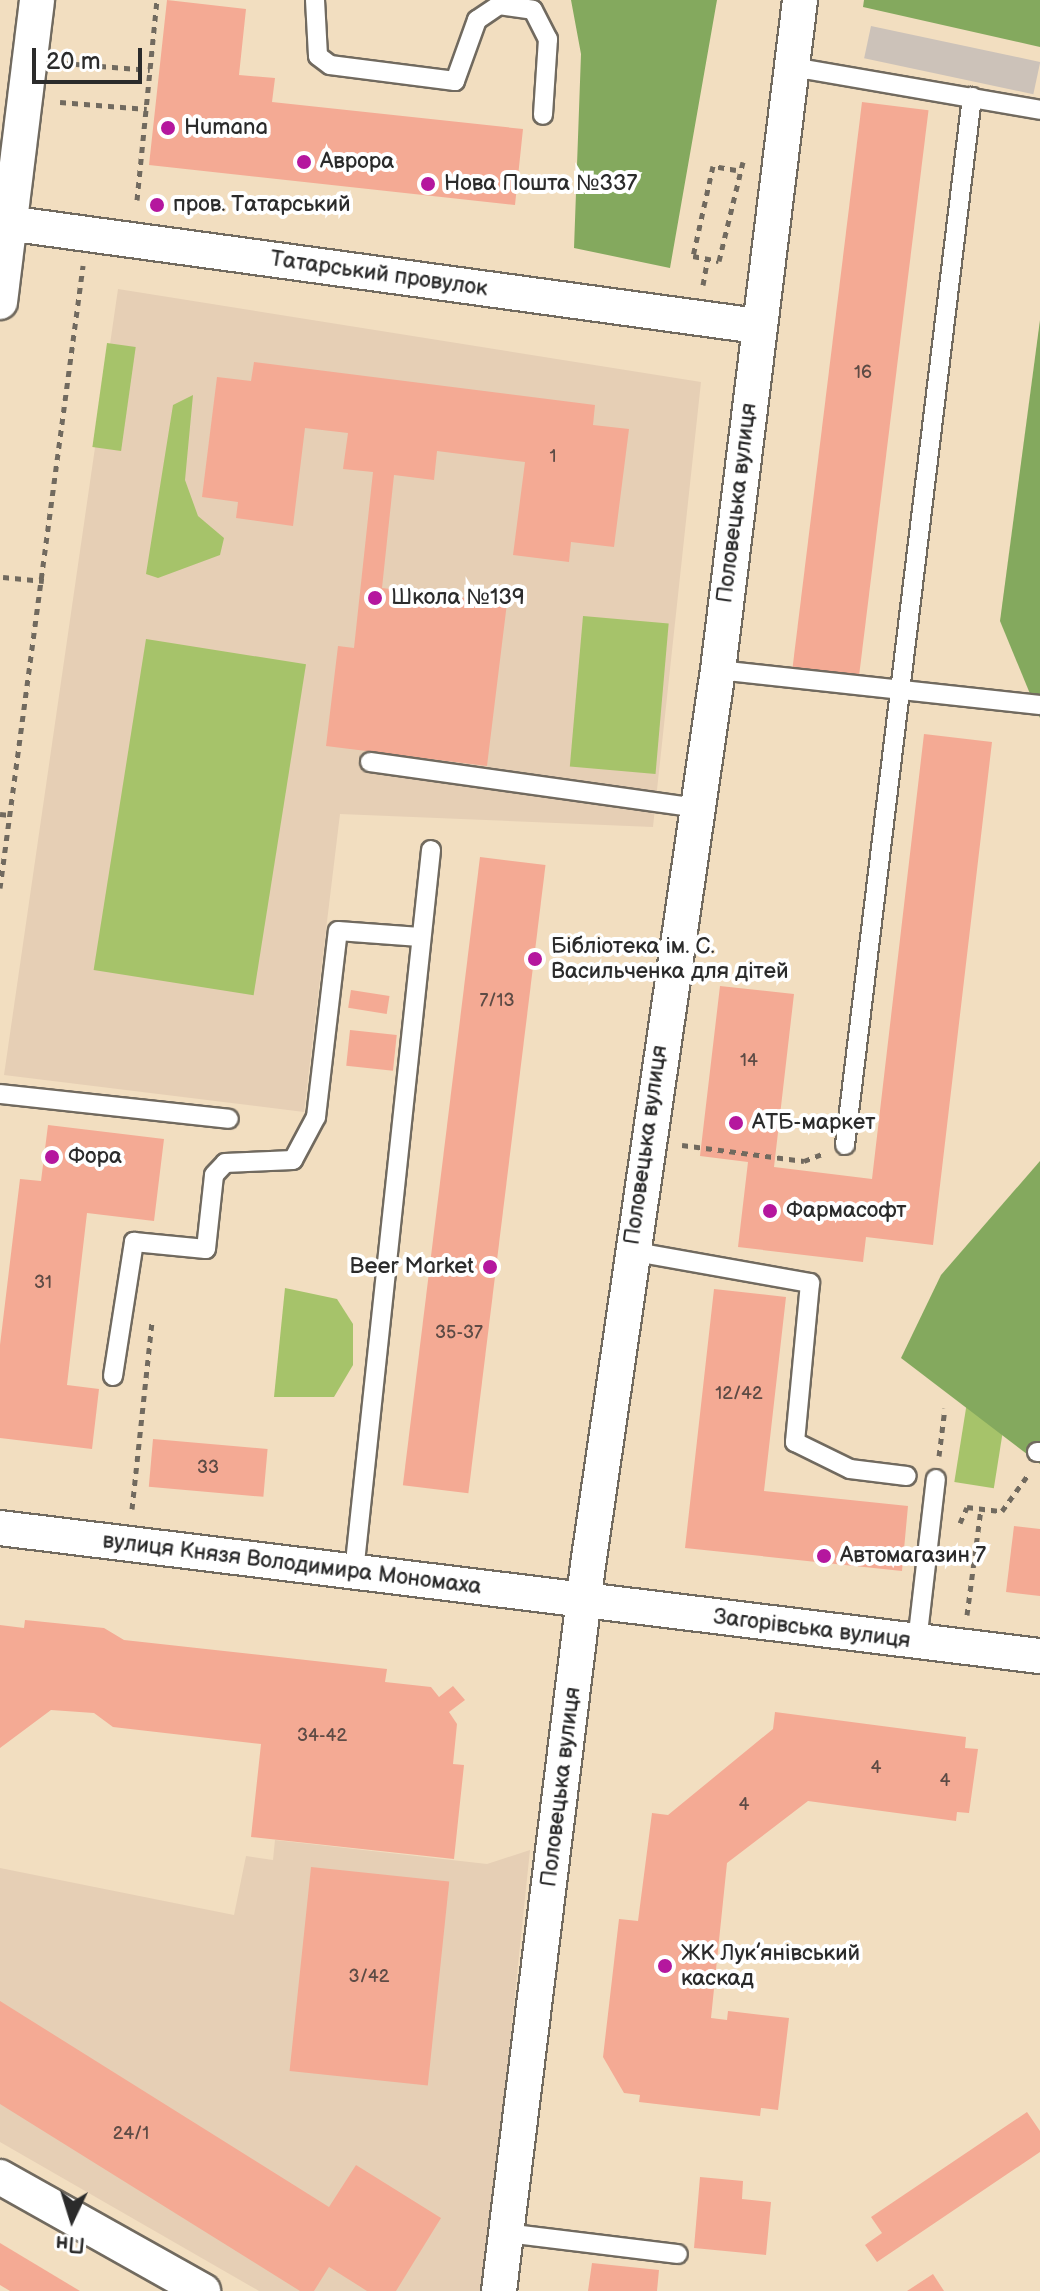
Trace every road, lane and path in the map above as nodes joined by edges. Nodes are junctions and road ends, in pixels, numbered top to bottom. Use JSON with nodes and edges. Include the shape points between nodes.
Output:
{"nodes":[{"id":1,"x":37,"y":0,"type":"edge"},
{"id":2,"x":157,"y":0,"type":"edge"},
{"id":3,"x":315,"y":0,"type":"edge"},
{"id":4,"x":800,"y":0,"type":"edge"},
{"id":5,"x":58,"y":63,"type":"dead end"},
{"id":6,"x":792,"y":67,"type":"junction"},
{"id":7,"x":150,"y":70,"type":"junction"},
{"id":8,"x":972,"y":97,"type":"junction"},
{"id":9,"x":56,"y":101,"type":"dead end"},
{"id":10,"x":147,"y":109,"type":"junction"},
{"id":11,"x":1040,"y":110,"type":"edge"},
{"id":12,"x":543,"y":115,"type":"dead end"},
{"id":13,"x":755,"y":149,"type":"dead end"},
{"id":14,"x":736,"y":170,"type":"junction"},
{"id":15,"x":137,"y":200,"type":"dead end"},
{"id":16,"x":5,"y":223,"type":"edge"},
{"id":17,"x":708,"y":258,"type":"junction"},
{"id":18,"x":84,"y":259,"type":"dead end"},
{"id":19,"x":701,"y":297,"type":"dead end"},
{"id":20,"x":0,"y":302,"type":"edge"},
{"id":21,"x":757,"y":326,"type":"junction"},
{"id":22,"x":3,"y":577,"type":"dead end"},
{"id":23,"x":44,"y":581,"type":"junction"},
{"id":24,"x":718,"y":670,"type":"junction"},
{"id":25,"x":897,"y":693,"type":"junction"},
{"id":26,"x":1040,"y":705,"type":"edge"},
{"id":27,"x":370,"y":762,"type":"dead end"},
{"id":28,"x":697,"y":808,"type":"junction"},
{"id":29,"x":0,"y":814,"type":"edge"},
{"id":30,"x":10,"y":815,"type":"junction"},
{"id":31,"x":431,"y":850,"type":"dead end"},
{"id":32,"x":0,"y":888,"type":"edge"},
{"id":33,"x":420,"y":937,"type":"junction"},
{"id":34,"x":0,"y":1094,"type":"edge"},
{"id":35,"x":229,"y":1119,"type":"dead end"},
{"id":36,"x":845,"y":1145,"type":"dead end"},
{"id":37,"x":726,"y":1151,"type":"dead end"},
{"id":38,"x":804,"y":1161,"type":"dead end"},
{"id":39,"x":630,"y":1251,"type":"junction"},
{"id":40,"x":154,"y":1307,"type":"dead end"},
{"id":41,"x":113,"y":1376,"type":"dead end"},
{"id":42,"x":945,"y":1408,"type":"dead end"},
{"id":43,"x":907,"y":1476,"type":"dead end"},
{"id":44,"x":936,"y":1479,"type":"joint"},
{"id":45,"x":1019,"y":1497,"type":"dead end"},
{"id":46,"x":132,"y":1509,"type":"dead end"},
{"id":47,"x":0,"y":1528,"type":"edge"},
{"id":48,"x":354,"y":1572,"type":"junction"},
{"id":49,"x":584,"y":1601,"type":"junction"},
{"id":50,"x":967,"y":1616,"type":"dead end"},
{"id":51,"x":917,"y":1642,"type":"junction"},
{"id":52,"x":1040,"y":1656,"type":"edge"},
{"id":53,"x":0,"y":2177,"type":"edge"},
{"id":54,"x":506,"y":2233,"type":"junction"},
{"id":55,"x":678,"y":2254,"type":"dead end"},
{"id":56,"x":203,"y":2291,"type":"edge"},
{"id":57,"x":499,"y":2291,"type":"edge"}],
"edges":[{"from":1,"to":16,"type":"street"},
{"from":2,"to":7,"type":"path"},
{"from":3,"to":12,"type":"lane","via":[[318,56],[330,65],[455,81],[477,20],[499,5],[533,10],[548,39]]},
{"from":4,"to":6,"type":"street","name":"Половецька вулиця"},
{"from":5,"to":7,"type":"path"},
{"from":6,"to":8,"type":"lane"},
{"from":6,"to":21,"type":"street","name":"Половецька вулиця"},
{"from":7,"to":10,"type":"path"},
{"from":8,"to":11,"type":"lane"},
{"from":8,"to":25,"type":"lane"},
{"from":9,"to":10,"type":"path"},
{"from":10,"to":15,"type":"path"},
{"from":13,"to":14,"type":"path"},
{"from":14,"to":17,"type":"path","via":[[719,261]]},
{"from":14,"to":17,"type":"path","via":[[713,166],[693,256]]},
{"from":16,"to":20,"type":"street"},
{"from":16,"to":21,"type":"street","name":"Татарський провулок"},
{"from":17,"to":19,"type":"path"},
{"from":18,"to":23,"type":"path"},
{"from":21,"to":24,"type":"street","name":"Половецька вулиця"},
{"from":22,"to":23,"type":"path"},
{"from":23,"to":30,"type":"path"},
{"from":24,"to":25,"type":"lane"},
{"from":24,"to":28,"type":"street","name":"Половецька вулиця"},
{"from":25,"to":26,"type":"lane"},
{"from":25,"to":36,"type":"lane"},
{"from":27,"to":28,"type":"lane"},
{"from":28,"to":39,"type":"street","name":"Половецька вулиця"},
{"from":29,"to":30,"type":"path"},
{"from":30,"to":32,"type":"path"},
{"from":31,"to":33,"type":"lane"},
{"from":33,"to":41,"type":"lane","via":[[338,931],[316,1117],[293,1160],[225,1163],[214,1175],[206,1249],[134,1242]]},
{"from":33,"to":48,"type":"lane"},
{"from":34,"to":35,"type":"lane"},
{"from":37,"to":38,"type":"path"},
{"from":39,"to":43,"type":"lane","via":[[810,1283],[795,1442],[850,1469]]},
{"from":39,"to":49,"type":"street","name":"Половецька вулиця"},
{"from":40,"to":46,"type":"path"},
{"from":42,"to":44,"type":"path"},
{"from":44,"to":51,"type":"lane"},
{"from":45,"to":50,"type":"path","via":[[1002,1511],[981,1509]]},
{"from":47,"to":48,"type":"street","name":"вулиця Князя Володимира Мономаха"},
{"from":48,"to":49,"type":"street","name":"вулиця Князя Володимира Мономаха"},
{"from":49,"to":51,"type":"street","name":"Загорівська вулиця"},
{"from":49,"to":54,"type":"street","name":"Половецька вулиця"},
{"from":51,"to":52,"type":"street","name":"Загорівська вулиця"},
{"from":53,"to":56,"type":"street"},
{"from":54,"to":55,"type":"lane"},
{"from":54,"to":57,"type":"street","name":"Половецька вулиця"}]}
